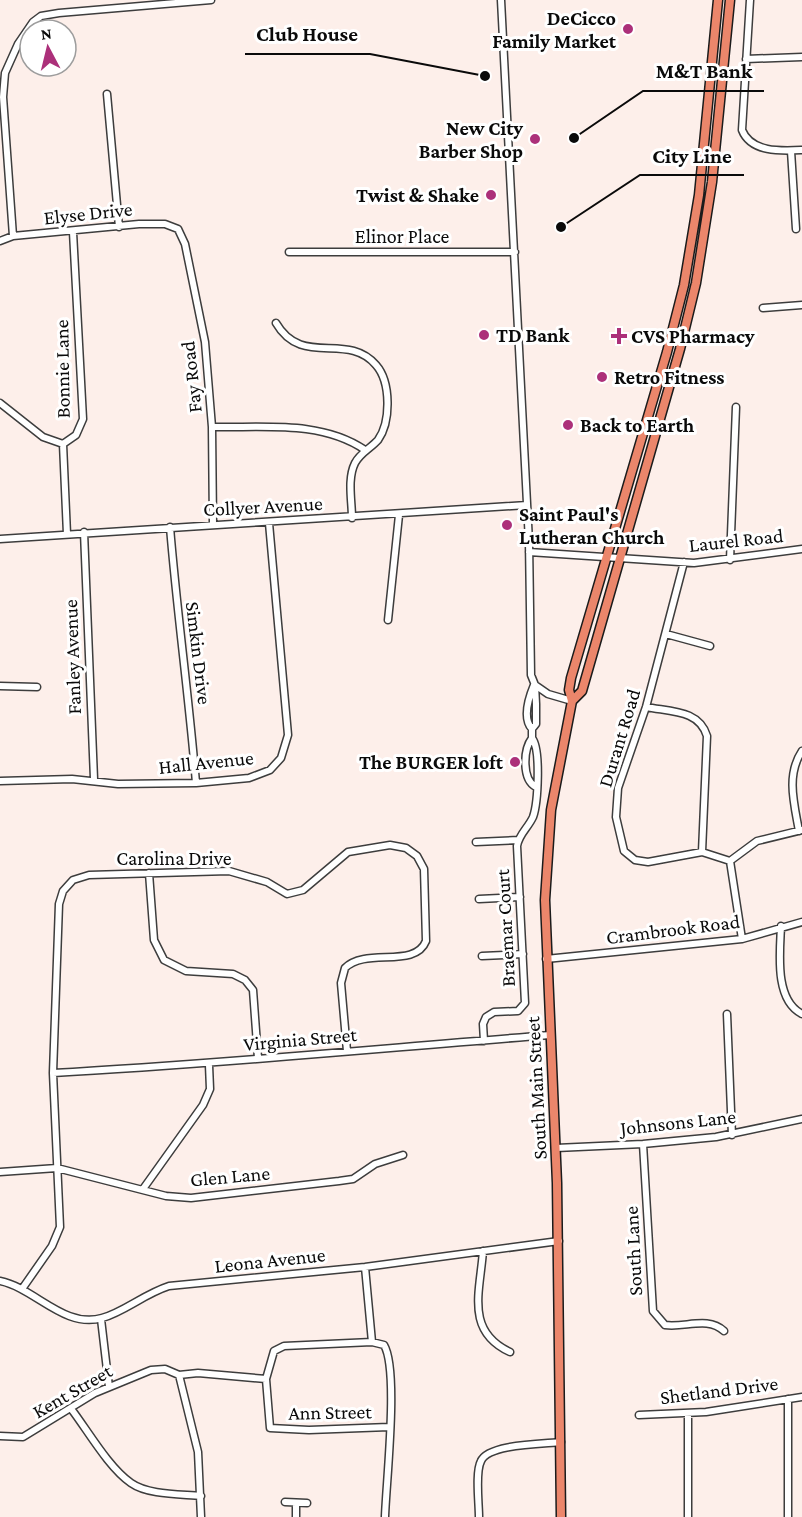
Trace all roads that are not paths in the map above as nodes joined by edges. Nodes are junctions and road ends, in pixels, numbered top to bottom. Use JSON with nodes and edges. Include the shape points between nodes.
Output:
{"nodes":[{"id":1,"x":211,"y":0,"type":"edge"},
{"id":2,"x":501,"y":0,"type":"edge"},
{"id":3,"x":718,"y":0,"type":"edge"},
{"id":4,"x":730,"y":0,"type":"edge"},
{"id":5,"x":750,"y":0,"type":"edge"},
{"id":6,"x":802,"y":57,"type":"edge"},
{"id":7,"x":746,"y":59,"type":"junction"},
{"id":8,"x":107,"y":94,"type":"dead end"},
{"id":9,"x":802,"y":150,"type":"edge"},
{"id":10,"x":791,"y":151,"type":"junction"},
{"id":11,"x":118,"y":227,"type":"junction"},
{"id":12,"x":796,"y":229,"type":"dead end"},
{"id":13,"x":178,"y":230,"type":"joint"},
{"id":14,"x":73,"y":232,"type":"junction"},
{"id":15,"x":13,"y":236,"type":"junction"},
{"id":16,"x":0,"y":241,"type":"edge"},
{"id":17,"x":289,"y":252,"type":"dead end"},
{"id":18,"x":515,"y":252,"type":"junction"},
{"id":19,"x":802,"y":305,"type":"edge"},
{"id":20,"x":763,"y":308,"type":"dead end"},
{"id":21,"x":276,"y":323,"type":"dead end"},
{"id":22,"x":0,"y":403,"type":"edge"},
{"id":23,"x":736,"y":407,"type":"dead end"},
{"id":24,"x":212,"y":428,"type":"junction"},
{"id":25,"x":63,"y":444,"type":"junction"},
{"id":26,"x":365,"y":450,"type":"junction"},
{"id":27,"x":527,"y":505,"type":"junction"},
{"id":28,"x":399,"y":515,"type":"junction"},
{"id":29,"x":352,"y":518,"type":"junction"},
{"id":30,"x":269,"y":523,"type":"junction"},
{"id":31,"x":213,"y":524,"type":"junction"},
{"id":32,"x":170,"y":527,"type":"junction"},
{"id":33,"x":84,"y":532,"type":"junction"},
{"id":34,"x":67,"y":534,"type":"junction"},
{"id":35,"x":0,"y":539,"type":"edge"},
{"id":36,"x":802,"y":549,"type":"edge"},
{"id":37,"x":529,"y":552,"type":"junction"},
{"id":38,"x":606,"y":556,"type":"junction"},
{"id":39,"x":620,"y":557,"type":"junction"},
{"id":40,"x":730,"y":560,"type":"junction"},
{"id":41,"x":684,"y":562,"type":"junction"},
{"id":42,"x":388,"y":620,"type":"dead end"},
{"id":43,"x":666,"y":633,"type":"junction"},
{"id":44,"x":710,"y":646,"type":"dead end"},
{"id":45,"x":535,"y":685,"type":"junction"},
{"id":46,"x":0,"y":686,"type":"edge"},
{"id":47,"x":38,"y":687,"type":"dead end"},
{"id":48,"x":572,"y":702,"type":"junction"},
{"id":49,"x":646,"y":707,"type":"junction"},
{"id":50,"x":532,"y":738,"type":"junction"},
{"id":51,"x":802,"y":751,"type":"edge"},
{"id":52,"x":94,"y":779,"type":"junction"},
{"id":53,"x":0,"y":781,"type":"edge"},
{"id":54,"x":196,"y":783,"type":"junction"},
{"id":55,"x":536,"y":787,"type":"junction"},
{"id":56,"x":800,"y":831,"type":"edge"},
{"id":57,"x":518,"y":840,"type":"junction"},
{"id":58,"x":476,"y":842,"type":"dead end"},
{"id":59,"x":702,"y":852,"type":"junction"},
{"id":60,"x":730,"y":861,"type":"junction"},
{"id":61,"x":149,"y":873,"type":"junction"},
{"id":62,"x":520,"y":897,"type":"junction"},
{"id":63,"x":479,"y":899,"type":"dead end"},
{"id":64,"x":802,"y":922,"type":"edge"},
{"id":65,"x":781,"y":926,"type":"junction"},
{"id":66,"x":742,"y":939,"type":"junction"},
{"id":67,"x":523,"y":954,"type":"junction"},
{"id":68,"x":482,"y":956,"type":"dead end"},
{"id":69,"x":546,"y":960,"type":"junction"},
{"id":70,"x":727,"y":1014,"type":"dead end"},
{"id":71,"x":802,"y":1014,"type":"edge"},
{"id":72,"x":550,"y":1035,"type":"junction"},
{"id":73,"x":484,"y":1041,"type":"junction"},
{"id":74,"x":347,"y":1051,"type":"junction"},
{"id":75,"x":258,"y":1058,"type":"junction"},
{"id":76,"x":209,"y":1065,"type":"junction"},
{"id":77,"x":54,"y":1073,"type":"junction"},
{"id":78,"x":802,"y":1119,"type":"edge"},
{"id":79,"x":732,"y":1135,"type":"junction"},
{"id":80,"x":643,"y":1144,"type":"junction"},
{"id":81,"x":556,"y":1148,"type":"junction"},
{"id":82,"x":403,"y":1155,"type":"dead end"},
{"id":83,"x":57,"y":1168,"type":"junction"},
{"id":84,"x":0,"y":1172,"type":"edge"},
{"id":85,"x":143,"y":1189,"type":"junction"},
{"id":86,"x":559,"y":1241,"type":"junction"},
{"id":87,"x":483,"y":1251,"type":"junction"},
{"id":88,"x":365,"y":1267,"type":"junction"},
{"id":89,"x":0,"y":1281,"type":"edge"},
{"id":90,"x":22,"y":1289,"type":"junction"},
{"id":91,"x":101,"y":1318,"type":"junction"},
{"id":92,"x":724,"y":1331,"type":"dead end"},
{"id":93,"x":372,"y":1342,"type":"junction"},
{"id":94,"x":510,"y":1352,"type":"dead end"},
{"id":95,"x":179,"y":1375,"type":"junction"},
{"id":96,"x":266,"y":1379,"type":"junction"},
{"id":97,"x":109,"y":1387,"type":"junction"},
{"id":98,"x":802,"y":1397,"type":"edge"},
{"id":99,"x":788,"y":1399,"type":"junction"},
{"id":100,"x":72,"y":1410,"type":"junction"},
{"id":101,"x":688,"y":1414,"type":"junction"},
{"id":102,"x":639,"y":1415,"type":"dead end"},
{"id":103,"x":389,"y":1427,"type":"junction"},
{"id":104,"x":0,"y":1436,"type":"edge"},
{"id":105,"x":561,"y":1442,"type":"junction"},
{"id":106,"x":201,"y":1496,"type":"junction"},
{"id":107,"x":285,"y":1502,"type":"dead end"},
{"id":108,"x":296,"y":1503,"type":"junction"},
{"id":109,"x":308,"y":1503,"type":"dead end"},
{"id":110,"x":201,"y":1517,"type":"edge"},
{"id":111,"x":296,"y":1517,"type":"edge"},
{"id":112,"x":384,"y":1517,"type":"edge"},
{"id":113,"x":478,"y":1517,"type":"edge"},
{"id":114,"x":561,"y":1517,"type":"edge"},
{"id":115,"x":688,"y":1517,"type":"edge"},
{"id":116,"x":788,"y":1517,"type":"edge"}],
"edges":[{"from":1,"to":15,"type":"street","via":[[59,13],[41,16],[33,22],[5,73],[3,97]]},
{"from":2,"to":18,"type":"street"},
{"from":3,"to":38,"type":"main road","via":[[702,172],[688,263],[669,346]]},
{"from":4,"to":39,"type":"main road","via":[[712,182],[698,272]]},
{"from":5,"to":7,"type":"street"},
{"from":6,"to":7,"type":"street"},
{"from":7,"to":10,"type":"street","via":[[744,135],[763,148]]},
{"from":8,"to":11,"type":"street"},
{"from":9,"to":10,"type":"street"},
{"from":10,"to":12,"type":"street"},
{"from":11,"to":13,"type":"street","name":"Elyse Drive","via":[[165,224]]},
{"from":11,"to":14,"type":"street","name":"Elyse Drive"},
{"from":13,"to":24,"type":"street","name":"Fay Road","via":[[185,244],[205,342]]},
{"from":14,"to":15,"type":"street","name":"Elyse Drive"},
{"from":14,"to":25,"type":"street","name":"Bonnie Lane","via":[[83,419],[76,435]]},
{"from":15,"to":16,"type":"street","name":"Elyse Drive"},
{"from":17,"to":18,"type":"street","name":"Elinor Place"},
{"from":18,"to":27,"type":"street"},
{"from":19,"to":20,"type":"street"},
{"from":21,"to":26,"type":"street","via":[[290,341],[363,353],[378,367],[387,407],[377,440]]},
{"from":22,"to":25,"type":"street","via":[[43,437]]},
{"from":23,"to":40,"type":"street"},
{"from":24,"to":26,"type":"street","via":[[313,429],[348,439]]},
{"from":24,"to":31,"type":"street","name":"Fay Road"},
{"from":25,"to":34,"type":"street","name":"Bonnie Lane"},
{"from":26,"to":29,"type":"street","via":[[355,463],[351,479]]},
{"from":27,"to":28,"type":"street","name":"Collyer Avenue"},
{"from":27,"to":37,"type":"street"},
{"from":28,"to":29,"type":"street","name":"Collyer Avenue"},
{"from":28,"to":42,"type":"street"},
{"from":29,"to":30,"type":"street","name":"Collyer Avenue"},
{"from":30,"to":31,"type":"street","name":"Collyer Avenue"},
{"from":30,"to":54,"type":"street","name":"Hall Avenue","via":[[288,735],[281,758],[270,770],[249,778]]},
{"from":31,"to":32,"type":"street","name":"Collyer Avenue"},
{"from":32,"to":33,"type":"street","name":"Collyer Avenue"},
{"from":32,"to":54,"type":"street","name":"Simkin Drive"},
{"from":33,"to":34,"type":"street","name":"Collyer Avenue"},
{"from":33,"to":52,"type":"street","name":"Fanley Avenue"},
{"from":34,"to":35,"type":"street","name":"Collyer Avenue"},
{"from":36,"to":40,"type":"street","name":"Laurel Road"},
{"from":37,"to":38,"type":"street","name":"Laurel Road"},
{"from":37,"to":45,"type":"street","via":[[531,672]]},
{"from":38,"to":39,"type":"street","name":"Laurel Road"},
{"from":38,"to":48,"type":"main road","via":[[569,687]]},
{"from":39,"to":41,"type":"street","name":"Laurel Road"},
{"from":39,"to":48,"type":"main road","via":[[582,691]]},
{"from":40,"to":41,"type":"street","name":"Laurel Road"},
{"from":41,"to":43,"type":"street","name":"Durant Road"},
{"from":43,"to":44,"type":"street"},
{"from":43,"to":49,"type":"street","name":"Durant Road"},
{"from":45,"to":48,"type":"street"},
{"from":45,"to":50,"type":"street","via":[[527,704]]},
{"from":46,"to":47,"type":"street"},
{"from":48,"to":69,"type":"main road","name":"South Main Street","via":[[549,833]]},
{"from":49,"to":59,"type":"street","via":[[696,717],[703,724],[707,736]]},
{"from":49,"to":59,"type":"street","name":"Durant Road","via":[[618,788],[616,817],[624,851],[635,860],[648,862]]},
{"from":50,"to":55,"type":"street","via":[[537,747]]},
{"from":50,"to":55,"type":"street","via":[[526,748],[527,777]]},
{"from":51,"to":56,"type":"street","via":[[794,763],[792,780]]},
{"from":52,"to":53,"type":"street","name":"Hall Avenue"},
{"from":52,"to":54,"type":"street","name":"Hall Avenue","via":[[118,784]]},
{"from":55,"to":57,"type":"street","via":[[534,814]]},
{"from":56,"to":60,"type":"street","via":[[757,841]]},
{"from":57,"to":58,"type":"street"},
{"from":57,"to":62,"type":"street","name":"Braemar Court"},
{"from":59,"to":60,"type":"street","name":"Durant Road"},
{"from":60,"to":66,"type":"street"},
{"from":61,"to":74,"type":"street","name":"Carolina Drive","via":[[229,871],[267,882],[287,894],[303,890],[348,852],[390,845],[406,848],[417,856],[424,869],[426,941],[413,954],[359,959],[345,968],[341,983]]},
{"from":61,"to":75,"type":"street","via":[[154,939],[164,960],[186,971],[233,974],[245,980],[253,990]]},
{"from":61,"to":77,"type":"street","name":"Carolina Drive","via":[[89,875],[73,880],[63,891],[58,926]]},
{"from":62,"to":63,"type":"street"},
{"from":62,"to":67,"type":"street","name":"Braemar Court"},
{"from":64,"to":65,"type":"street","name":"Crambrook Road"},
{"from":65,"to":66,"type":"street","name":"Crambrook Road"},
{"from":65,"to":71,"type":"street","via":[[783,985],[788,1000]]},
{"from":66,"to":69,"type":"street","name":"Crambrook Road"},
{"from":67,"to":68,"type":"street"},
{"from":67,"to":73,"type":"street","name":"Braemar Court","via":[[524,1006],[518,1011],[494,1012],[486,1017]]},
{"from":69,"to":72,"type":"main road","name":"South Main Street"},
{"from":70,"to":79,"type":"street"},
{"from":72,"to":73,"type":"street","name":"Virginia Street"},
{"from":72,"to":81,"type":"main road","name":"South Main Street"},
{"from":73,"to":74,"type":"street","name":"Virginia Street"},
{"from":74,"to":75,"type":"street","name":"Virginia Street"},
{"from":75,"to":76,"type":"street","name":"Virginia Street"},
{"from":76,"to":77,"type":"street","name":"Virginia Street"},
{"from":76,"to":85,"type":"street","via":[[210,1089],[203,1105]]},
{"from":77,"to":83,"type":"street","name":"Carolina Drive"},
{"from":78,"to":79,"type":"street","name":"Johnsons Lane"},
{"from":79,"to":80,"type":"street","name":"Johnsons Lane"},
{"from":80,"to":81,"type":"street","name":"Johnsons Lane"},
{"from":80,"to":92,"type":"street","name":"South Lane","via":[[653,1311],[665,1325],[710,1323]]},
{"from":81,"to":86,"type":"main road","name":"South Main Street"},
{"from":82,"to":85,"type":"street","name":"Glen Lane","via":[[339,1182],[191,1198]]},
{"from":83,"to":84,"type":"street","name":"Glen Lane"},
{"from":83,"to":85,"type":"street","name":"Glen Lane"},
{"from":83,"to":90,"type":"street","name":"Carolina Drive","via":[[60,1227],[52,1246]]},
{"from":86,"to":87,"type":"street","name":"Leona Avenue"},
{"from":86,"to":105,"type":"main road","name":"South Main Street"},
{"from":87,"to":88,"type":"street","name":"Leona Avenue"},
{"from":87,"to":94,"type":"street","via":[[478,1319],[482,1331],[497,1347]]},
{"from":88,"to":91,"type":"street","name":"Leona Avenue","via":[[169,1286],[149,1292]]},
{"from":88,"to":93,"type":"street"},
{"from":89,"to":90,"type":"street"},
{"from":90,"to":91,"type":"street","via":[[69,1316]]},
{"from":91,"to":97,"type":"street"},
{"from":93,"to":96,"type":"street","name":"Ann Street","via":[[278,1347],[270,1359]]},
{"from":93,"to":103,"type":"street","via":[[384,1345],[390,1354]]},
{"from":95,"to":96,"type":"street","name":"Kent Street"},
{"from":95,"to":97,"type":"street","name":"Kent Street","via":[[165,1369],[151,1370]]},
{"from":95,"to":106,"type":"street","via":[[196,1442]]},
{"from":96,"to":103,"type":"street","name":"Ann Street","via":[[270,1428]]},
{"from":97,"to":100,"type":"street","name":"Kent Street"},
{"from":98,"to":99,"type":"street","name":"Shetland Drive"},
{"from":99,"to":101,"type":"street","name":"Shetland Drive"},
{"from":99,"to":116,"type":"street"},
{"from":100,"to":104,"type":"street","name":"Kent Street","via":[[24,1437]]},
{"from":100,"to":106,"type":"street","via":[[132,1484]]},
{"from":101,"to":102,"type":"street","name":"Shetland Drive"},
{"from":101,"to":115,"type":"street"},
{"from":103,"to":112,"type":"street"},
{"from":105,"to":113,"type":"street","via":[[485,1454],[479,1463]]},
{"from":105,"to":114,"type":"main road","name":"South Main Street"},
{"from":106,"to":110,"type":"street"},
{"from":107,"to":108,"type":"street"},
{"from":108,"to":109,"type":"street"},
{"from":108,"to":111,"type":"street"}]}
